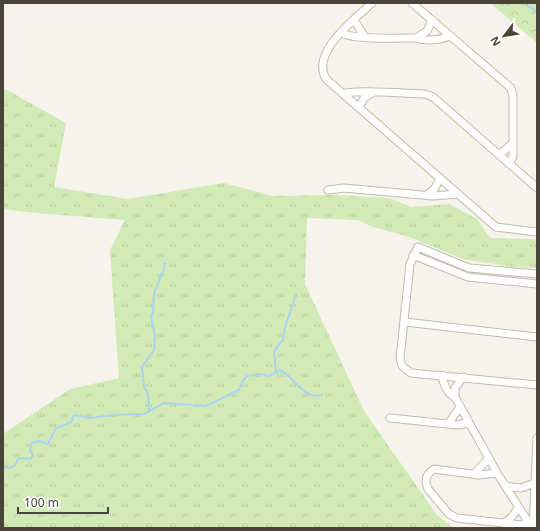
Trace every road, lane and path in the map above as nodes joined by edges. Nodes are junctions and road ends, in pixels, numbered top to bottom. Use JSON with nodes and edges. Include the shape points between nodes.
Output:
{"nodes":[{"id":1,"x":372,"y":3,"type":"edge"},
{"id":2,"x":412,"y":3,"type":"edge"},
{"id":3,"x":354,"y":20,"type":"junction"},
{"id":4,"x":432,"y":20,"type":"junction"},
{"id":5,"x":342,"y":33,"type":"junction"},
{"id":6,"x":450,"y":36,"type":"junction"},
{"id":7,"x":365,"y":37,"type":"junction"},
{"id":8,"x":416,"y":38,"type":"junction"},
{"id":9,"x":372,"y":93,"type":"junction"},
{"id":10,"x":343,"y":94,"type":"junction"},
{"id":11,"x":359,"y":108,"type":"junction"},
{"id":12,"x":512,"y":144,"type":"junction"},
{"id":13,"x":499,"y":155,"type":"junction"},
{"id":14,"x":509,"y":164,"type":"junction"},
{"id":15,"x":440,"y":178,"type":"junction"},
{"id":16,"x":537,"y":178,"type":"edge"},
{"id":17,"x":530,"y":181,"type":"junction"},
{"id":18,"x":537,"y":188,"type":"edge"},
{"id":19,"x":328,"y":190,"type":"dead end"},
{"id":20,"x":428,"y":194,"type":"junction"},
{"id":21,"x":458,"y":194,"type":"junction"},
{"id":22,"x":537,"y":232,"type":"edge"},
{"id":23,"x":413,"y":255,"type":"junction"},
{"id":24,"x":537,"y":274,"type":"edge"},
{"id":25,"x":537,"y":284,"type":"edge"},
{"id":26,"x":405,"y":322,"type":"junction"},
{"id":27,"x":537,"y":337,"type":"edge"},
{"id":28,"x":442,"y":375,"type":"junction"},
{"id":29,"x":463,"y":377,"type":"junction"},
{"id":30,"x":537,"y":385,"type":"edge"},
{"id":31,"x":455,"y":397,"type":"junction"},
{"id":32,"x":460,"y":407,"type":"junction"},
{"id":33,"x":390,"y":418,"type":"dead end"},
{"id":34,"x":468,"y":422,"type":"junction"},
{"id":35,"x":448,"y":424,"type":"junction"},
{"id":36,"x":537,"y":438,"type":"edge"},
{"id":37,"x":489,"y":458,"type":"junction"},
{"id":38,"x":475,"y":473,"type":"junction"},
{"id":39,"x":497,"y":473,"type":"junction"},
{"id":40,"x":535,"y":483,"type":"junction"},
{"id":41,"x":506,"y":486,"type":"junction"},
{"id":42,"x":519,"y":508,"type":"junction"},
{"id":43,"x":504,"y":523,"type":"junction"},
{"id":44,"x":532,"y":525,"type":"edge"}],
"edges":[{"from":1,"to":3,"type":"street"},
{"from":2,"to":4,"type":"street"},
{"from":3,"to":5,"type":"street"},
{"from":3,"to":7,"type":"street"},
{"from":4,"to":6,"type":"street"},
{"from":4,"to":8,"type":"street","via":[[427,31]]},
{"from":5,"to":7,"type":"street","via":[[346,36]]},
{"from":5,"to":10,"type":"street","via":[[327,49],[322,69],[326,79]]},
{"from":6,"to":8,"type":"street","via":[[440,40]]},
{"from":6,"to":12,"type":"street","via":[[511,88],[514,100]]},
{"from":7,"to":8,"type":"street"},
{"from":9,"to":10,"type":"street"},
{"from":9,"to":11,"type":"street","via":[[364,98]]},
{"from":9,"to":13,"type":"street","via":[[426,94],[433,97]]},
{"from":10,"to":11,"type":"street"},
{"from":11,"to":15,"type":"street"},
{"from":12,"to":13,"type":"street"},
{"from":12,"to":14,"type":"street","via":[[513,156]]},
{"from":13,"to":14,"type":"street"},
{"from":14,"to":17,"type":"street"},
{"from":15,"to":20,"type":"street"},
{"from":15,"to":21,"type":"street"},
{"from":16,"to":17,"type":"street"},
{"from":17,"to":18,"type":"street"},
{"from":19,"to":20,"type":"street","via":[[344,188]]},
{"from":20,"to":21,"type":"street"},
{"from":21,"to":22,"type":"street","via":[[496,227]]},
{"from":23,"to":24,"type":"street","via":[[418,247],[469,268]]},
{"from":23,"to":25,"type":"street","via":[[468,277]]},
{"from":23,"to":26,"type":"street"},
{"from":26,"to":27,"type":"street"},
{"from":26,"to":28,"type":"street","via":[[400,358],[402,366],[411,373]]},
{"from":28,"to":29,"type":"street"},
{"from":28,"to":31,"type":"street","via":[[443,382]]},
{"from":29,"to":30,"type":"street"},
{"from":29,"to":31,"type":"street","via":[[455,388]]},
{"from":31,"to":32,"type":"street"},
{"from":32,"to":34,"type":"street"},
{"from":32,"to":35,"type":"street"},
{"from":33,"to":35,"type":"street"},
{"from":34,"to":35,"type":"street"},
{"from":34,"to":37,"type":"street"},
{"from":36,"to":40,"type":"street"},
{"from":37,"to":38,"type":"street"},
{"from":37,"to":39,"type":"street"},
{"from":38,"to":39,"type":"street"},
{"from":38,"to":43,"type":"street","via":[[434,469],[428,474],[426,484],[455,517]]},
{"from":39,"to":41,"type":"street"},
{"from":40,"to":41,"type":"street","via":[[521,488]]},
{"from":40,"to":44,"type":"street"},
{"from":41,"to":42,"type":"street"},
{"from":42,"to":43,"type":"street"},
{"from":42,"to":44,"type":"street"},
{"from":43,"to":44,"type":"street"}]}
